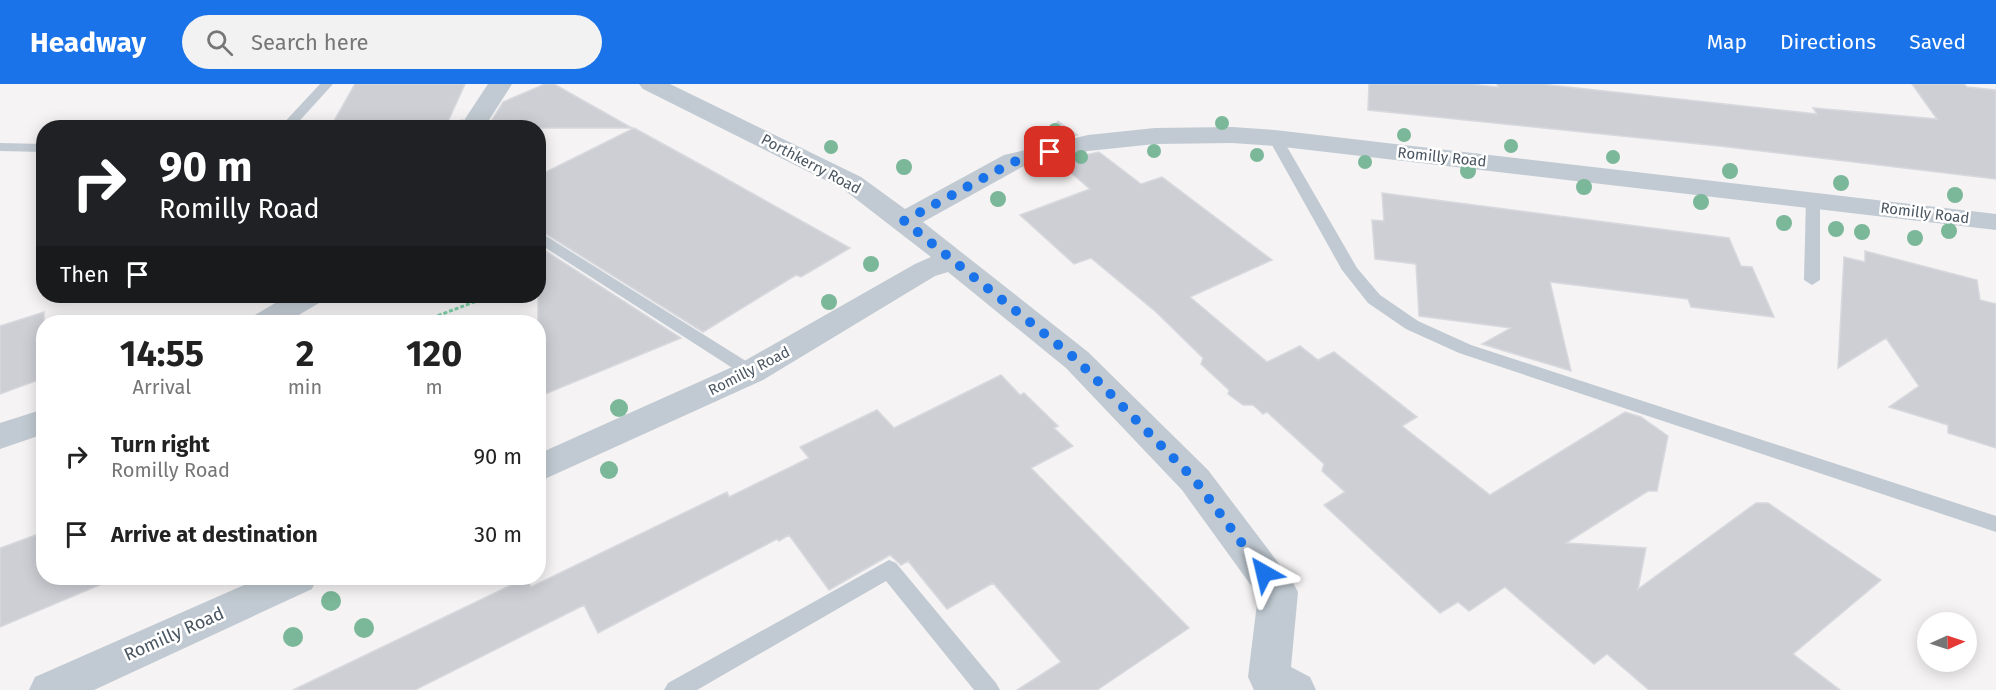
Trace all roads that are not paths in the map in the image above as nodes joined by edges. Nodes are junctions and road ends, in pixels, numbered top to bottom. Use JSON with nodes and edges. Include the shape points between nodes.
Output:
{"nodes":[{"id":1,"x":327,"y":84,"type":"edge"},
{"id":2,"x":500,"y":84,"type":"edge"},
{"id":3,"x":651,"y":84,"type":"edge"},
{"id":4,"x":293,"y":120,"type":"edge"},
{"id":5,"x":476,"y":120,"type":"edge"},
{"id":6,"x":1275,"y":138,"type":"junction"},
{"id":7,"x":0,"y":147,"type":"edge"},
{"id":8,"x":36,"y":147,"type":"edge"},
{"id":9,"x":1813,"y":200,"type":"junction"},
{"id":10,"x":904,"y":221,"type":"junction"},
{"id":11,"x":1996,"y":222,"type":"edge"},
{"id":12,"x":546,"y":241,"type":"edge"},
{"id":13,"x":952,"y":260,"type":"junction"},
{"id":14,"x":1812,"y":280,"type":"dead end"},
{"id":15,"x":297,"y":303,"type":"edge"},
{"id":16,"x":277,"y":315,"type":"edge"},
{"id":17,"x":751,"y":372,"type":"junction"},
{"id":18,"x":36,"y":424,"type":"edge"},
{"id":19,"x":0,"y":436,"type":"edge"},
{"id":20,"x":546,"y":465,"type":"edge"},
{"id":21,"x":1996,"y":524,"type":"edge"},
{"id":22,"x":282,"y":585,"type":"edge"},
{"id":23,"x":1276,"y":686,"type":"edge"},
{"id":24,"x":50,"y":690,"type":"edge"},
{"id":25,"x":676,"y":690,"type":"edge"},
{"id":26,"x":988,"y":690,"type":"edge"}],
"edges":[{"from":1,"to":4,"type":"lane"},
{"from":2,"to":5,"type":"street"},
{"from":3,"to":10,"type":"street","name":"Porthkerry Road","via":[[848,180]]},
{"from":6,"to":9,"type":"street","name":"Romilly Road"},
{"from":6,"to":10,"type":"street","name":"Romilly Road","via":[[1155,136],[1088,143],[1013,162]]},
{"from":6,"to":21,"type":"lane","via":[[1350,270],[1374,299],[1412,325],[1465,349]]},
{"from":7,"to":8,"type":"lane"},
{"from":9,"to":11,"type":"street","name":"Romilly Road"},
{"from":9,"to":14,"type":"lane"},
{"from":10,"to":13,"type":"street","name":"Porthkerry Road"},
{"from":12,"to":17,"type":"lane"},
{"from":13,"to":17,"type":"street","name":"Romilly Road","via":[[925,270]]},
{"from":13,"to":23,"type":"street","name":"Porthkerry Road","via":[[1077,360],[1195,480],[1278,592]]},
{"from":15,"to":16,"type":"street"},
{"from":17,"to":20,"type":"street","name":"Romilly Road"},
{"from":18,"to":19,"type":"street"},
{"from":22,"to":24,"type":"street","name":"Romilly Road"},
{"from":25,"to":26,"type":"lane","via":[[889,569]]}]}
